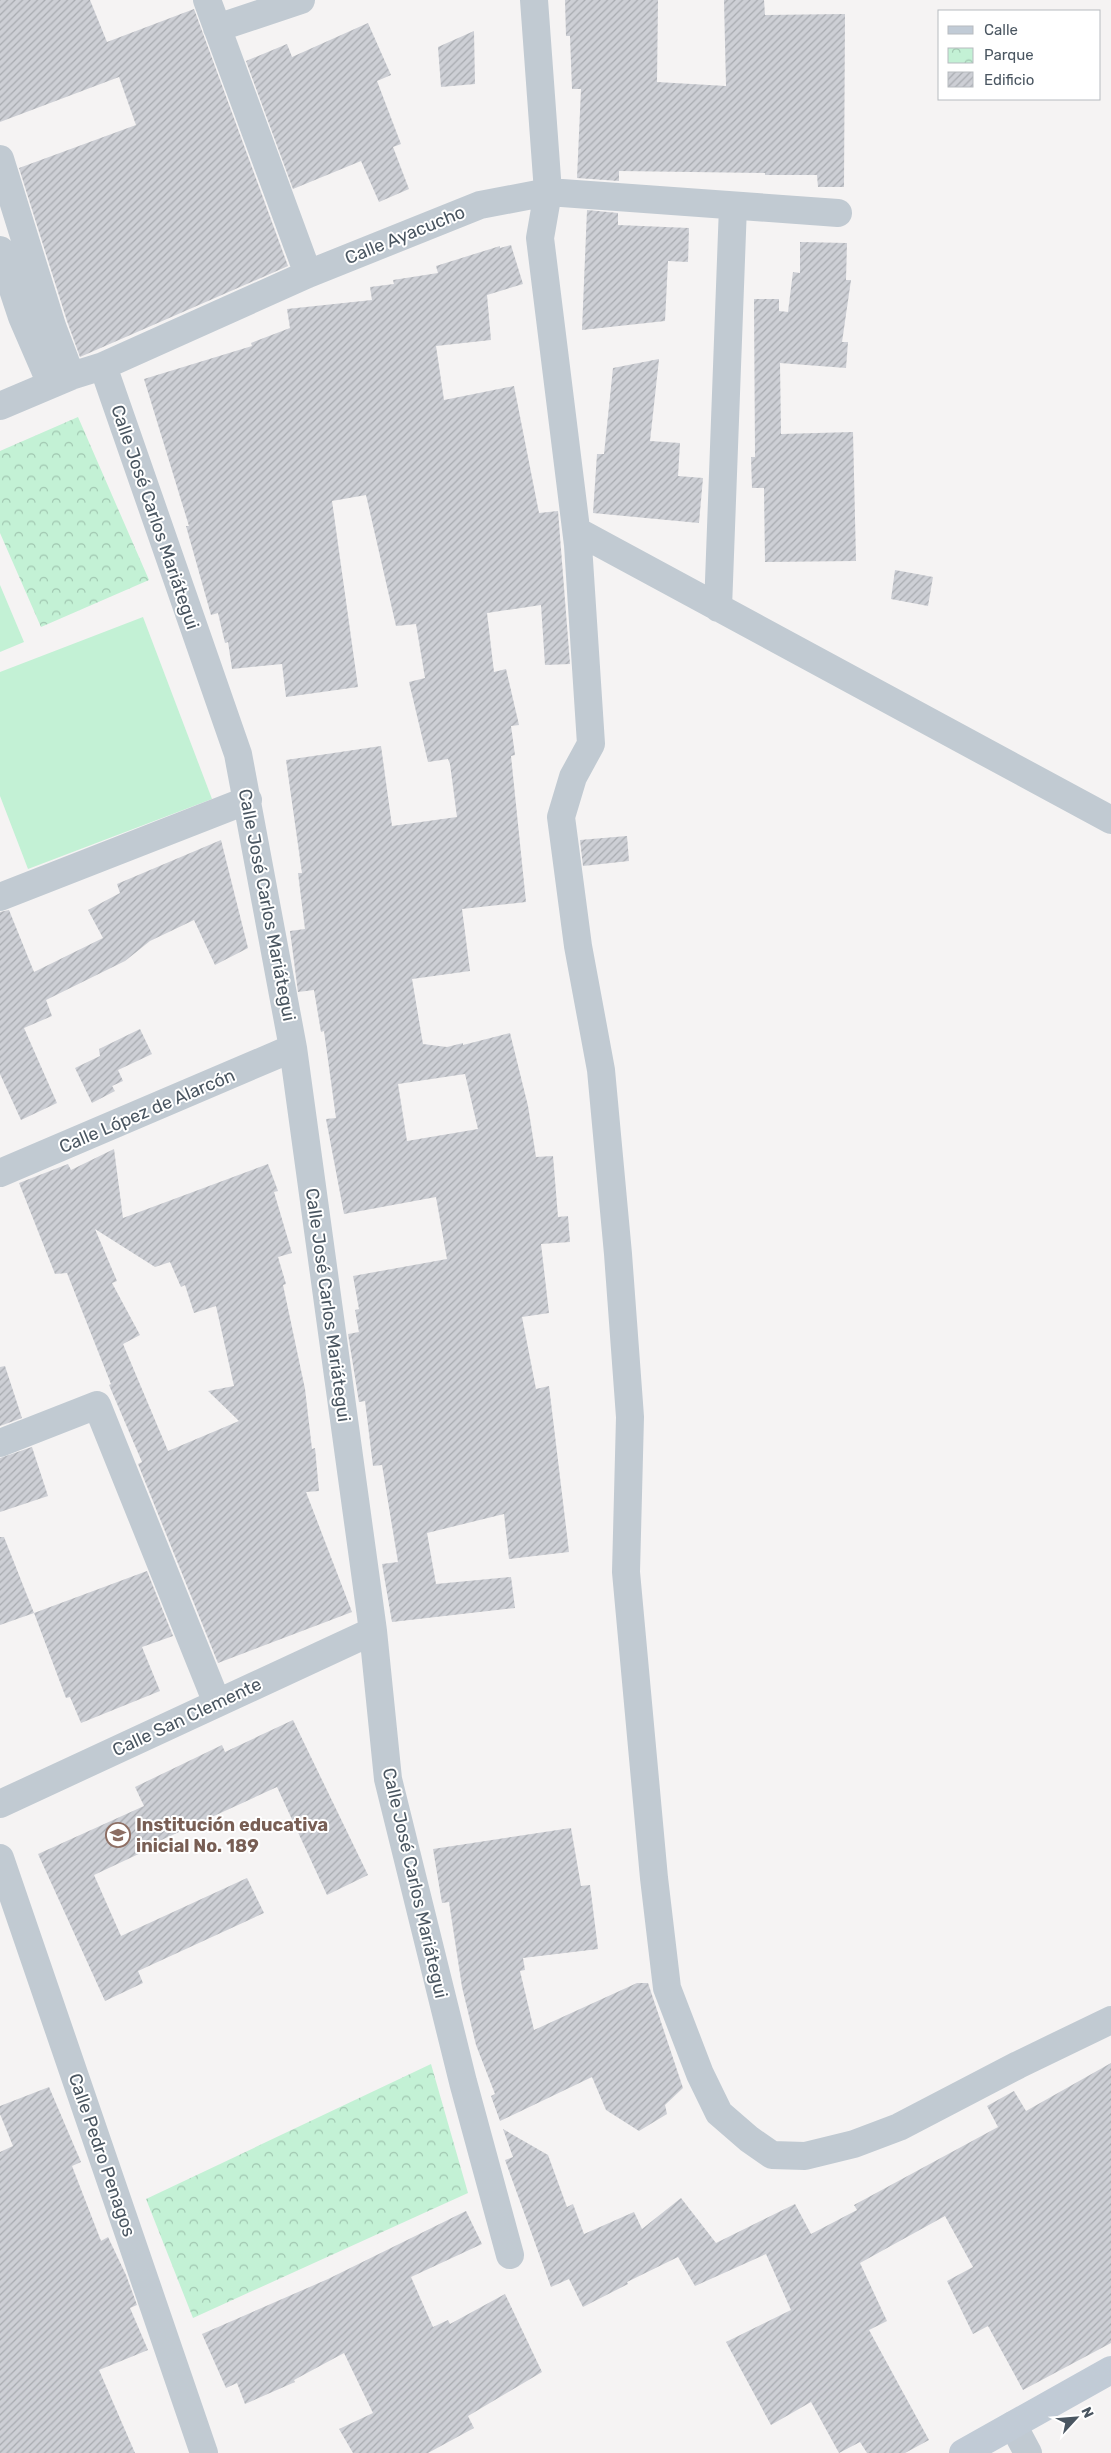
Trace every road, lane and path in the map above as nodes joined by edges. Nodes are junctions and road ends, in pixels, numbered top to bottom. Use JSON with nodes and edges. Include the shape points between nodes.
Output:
{"nodes":[{"id":1,"x":207,"y":0,"type":"edge"},
{"id":2,"x":301,"y":0,"type":"edge"},
{"id":3,"x":534,"y":0,"type":"edge"},
{"id":4,"x":217,"y":28,"type":"junction"},
{"id":5,"x":0,"y":159,"type":"edge"},
{"id":6,"x":548,"y":192,"type":"junction"},
{"id":7,"x":733,"y":206,"type":"junction"},
{"id":8,"x":838,"y":213,"type":"dead end"},
{"id":9,"x":0,"y":250,"type":"edge"},
{"id":10,"x":308,"y":274,"type":"junction"},
{"id":11,"x":11,"y":314,"type":"edge"},
{"id":12,"x":52,"y":326,"type":"junction"},
{"id":13,"x":103,"y":366,"type":"junction"},
{"id":14,"x":61,"y":380,"type":"junction"},
{"id":15,"x":0,"y":406,"type":"edge"},
{"id":16,"x":577,"y":531,"type":"junction"},
{"id":17,"x":718,"y":608,"type":"junction"},
{"id":18,"x":248,"y":800,"type":"junction"},
{"id":19,"x":1111,"y":820,"type":"edge"},
{"id":20,"x":0,"y":897,"type":"edge"},
{"id":21,"x":293,"y":1048,"type":"junction"},
{"id":22,"x":0,"y":1174,"type":"edge"},
{"id":23,"x":0,"y":1443,"type":"edge"},
{"id":24,"x":373,"y":1630,"type":"junction"},
{"id":25,"x":217,"y":1703,"type":"junction"},
{"id":26,"x":0,"y":1804,"type":"edge"},
{"id":27,"x":0,"y":1858,"type":"edge"},
{"id":28,"x":1111,"y":2020,"type":"edge"},
{"id":29,"x":510,"y":2255,"type":"dead end"},
{"id":30,"x":1111,"y":2370,"type":"edge"},
{"id":31,"x":1013,"y":2425,"type":"junction"},
{"id":32,"x":204,"y":2453,"type":"edge"},
{"id":33,"x":963,"y":2453,"type":"edge"},
{"id":34,"x":1028,"y":2453,"type":"edge"}],
"edges":[{"from":1,"to":4,"type":"street"},
{"from":2,"to":4,"type":"street"},
{"from":3,"to":6,"type":"street"},
{"from":4,"to":10,"type":"street"},
{"from":5,"to":12,"type":"street"},
{"from":6,"to":7,"type":"street","name":"Calle Ayacucho"},
{"from":6,"to":10,"type":"street","name":"Calle Ayacucho","via":[[480,205]]},
{"from":6,"to":16,"type":"street","via":[[540,238]]},
{"from":7,"to":8,"type":"street","name":"Calle Ayacucho"},
{"from":7,"to":17,"type":"street"},
{"from":9,"to":11,"type":"street"},
{"from":10,"to":13,"type":"street","name":"Calle Ayacucho"},
{"from":11,"to":12,"type":"street"},
{"from":11,"to":14,"type":"street"},
{"from":12,"to":14,"type":"street"},
{"from":13,"to":14,"type":"street","name":"Calle Ayacucho"},
{"from":13,"to":18,"type":"street","name":"Calle José Carlos Mariátegui","via":[[238,754]]},
{"from":14,"to":15,"type":"street","name":"Calle Ayacucho"},
{"from":16,"to":17,"type":"street"},
{"from":16,"to":28,"type":"street","via":[[591,744],[573,777],[561,817],[578,946],[601,1070],[630,1417],[626,1572],[667,1988],[700,2074],[719,2113],[772,2155],[805,2156],[854,2144],[899,2127],[1018,2064]]},
{"from":17,"to":19,"type":"street"},
{"from":18,"to":20,"type":"street"},
{"from":18,"to":21,"type":"street","name":"Calle José Carlos Mariátegui"},
{"from":21,"to":22,"type":"street","name":"Calle López de Alarcón"},
{"from":21,"to":24,"type":"street","name":"Calle José Carlos Mariátegui"},
{"from":23,"to":25,"type":"street","via":[[97,1405]]},
{"from":24,"to":25,"type":"street","name":"Calle San Clemente"},
{"from":24,"to":29,"type":"street","name":"Calle José Carlos Mariátegui","via":[[388,1779],[463,2082]]},
{"from":25,"to":26,"type":"street","name":"Calle San Clemente"},
{"from":27,"to":32,"type":"street","name":"Calle Pedro Penagos"},
{"from":30,"to":31,"type":"street"},
{"from":31,"to":33,"type":"street"},
{"from":31,"to":34,"type":"street"}]}
